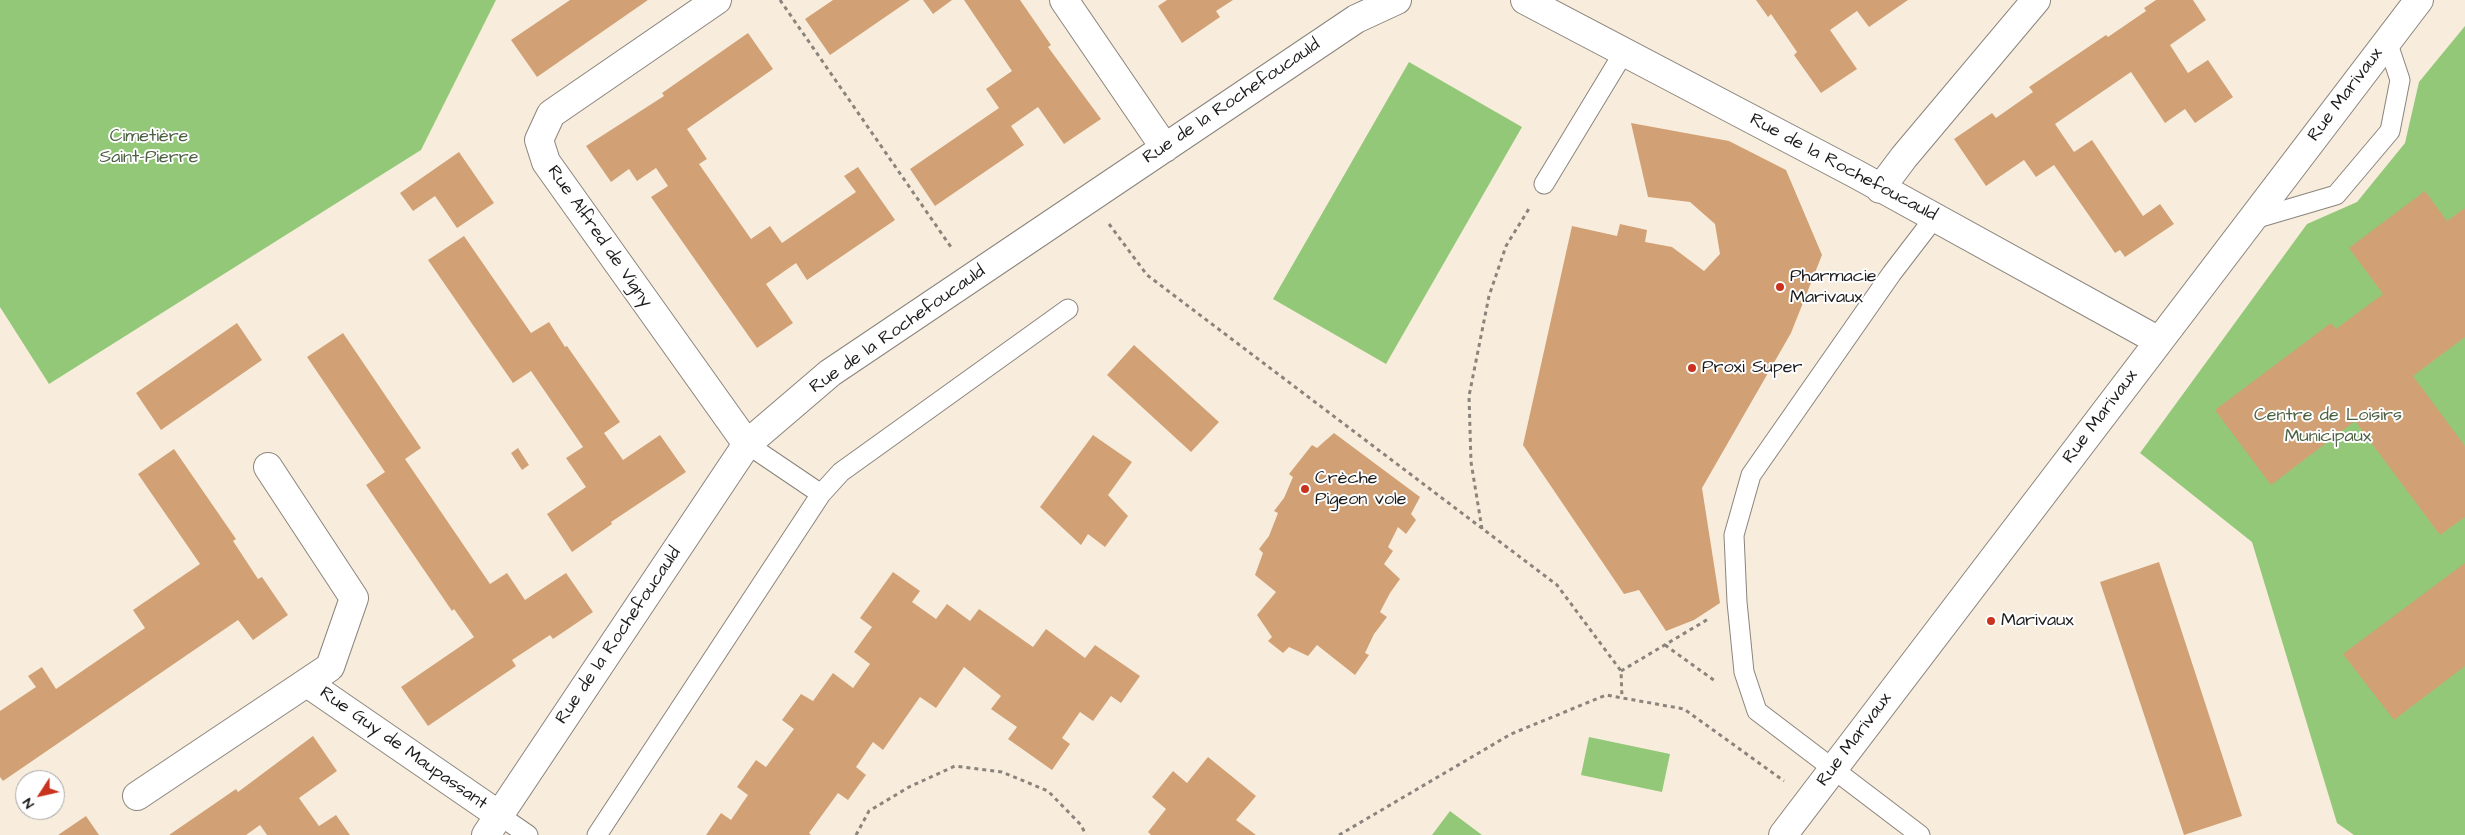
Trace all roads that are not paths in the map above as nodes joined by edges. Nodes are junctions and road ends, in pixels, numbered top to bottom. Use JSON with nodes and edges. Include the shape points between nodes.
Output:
{"nodes":[{"id":1,"x":717,"y":0,"type":"edge"},
{"id":2,"x":1064,"y":0,"type":"edge"},
{"id":3,"x":1397,"y":0,"type":"edge"},
{"id":4,"x":1525,"y":0,"type":"edge"},
{"id":5,"x":2036,"y":0,"type":"edge"},
{"id":6,"x":2418,"y":0,"type":"edge"},
{"id":7,"x":2388,"y":41,"type":"junction"},
{"id":8,"x":1624,"y":52,"type":"junction"},
{"id":9,"x":1165,"y":148,"type":"junction"},
{"id":10,"x":1544,"y":184,"type":"road end"},
{"id":11,"x":1880,"y":189,"type":"junction"},
{"id":12,"x":1935,"y":217,"type":"junction"},
{"id":13,"x":2251,"y":220,"type":"junction"},
{"id":14,"x":1068,"y":310,"type":"dead end"},
{"id":15,"x":2159,"y":341,"type":"junction"},
{"id":16,"x":747,"y":444,"type":"junction"},
{"id":17,"x":268,"y":467,"type":"dead end"},
{"id":18,"x":821,"y":494,"type":"junction"},
{"id":19,"x":307,"y":683,"type":"junction"},
{"id":20,"x":1834,"y":768,"type":"junction"},
{"id":21,"x":137,"y":796,"type":"dead end"},
{"id":22,"x":493,"y":825,"type":"edge"},
{"id":23,"x":528,"y":835,"type":"edge"},
{"id":24,"x":597,"y":835,"type":"edge"},
{"id":25,"x":1783,"y":835,"type":"edge"},
{"id":26,"x":1920,"y":835,"type":"edge"}],
"edges":[{"from":1,"to":16,"type":"street","name":"Rue Alfred de Vigny","via":[[551,114],[539,140],[546,162]]},
{"from":2,"to":9,"type":"street"},
{"from":3,"to":9,"type":"street","name":"Rue de la Rochefoucauld","via":[[1356,19]]},
{"from":4,"to":8,"type":"street","name":"Rue de la Rochefoucauld"},
{"from":5,"to":11,"type":"street"},
{"from":6,"to":7,"type":"street","name":"Rue Marivaux"},
{"from":7,"to":13,"type":"street","name":"Rue Marivaux"},
{"from":7,"to":13,"type":"lane","via":[[2400,80],[2390,131],[2336,194]]},
{"from":8,"to":10,"type":"lane"},
{"from":8,"to":11,"type":"street","name":"Rue de la Rochefoucauld"},
{"from":9,"to":16,"type":"street","name":"Rue de la Rochefoucauld","via":[[830,373]]},
{"from":11,"to":12,"type":"street","name":"Rue de la Rochefoucauld"},
{"from":12,"to":15,"type":"street","name":"Rue de la Rochefoucauld"},
{"from":12,"to":20,"type":"lane","via":[[1751,475],[1734,535],[1744,672],[1757,711]]},
{"from":13,"to":15,"type":"street","name":"Rue Marivaux"},
{"from":14,"to":18,"type":"lane","via":[[841,472]]},
{"from":15,"to":20,"type":"street","name":"Rue Marivaux"},
{"from":16,"to":18,"type":"lane"},
{"from":16,"to":22,"type":"street","name":"Rue de la Rochefoucauld"},
{"from":17,"to":19,"type":"street","name":"Rue Guy de Maupassant","via":[[354,598],[330,667]]},
{"from":18,"to":24,"type":"lane"},
{"from":19,"to":21,"type":"street","name":"Rue Guy de Maupassant"},
{"from":19,"to":22,"type":"street","name":"Rue Guy de Maupassant"},
{"from":20,"to":25,"type":"street","name":"Rue Marivaux"},
{"from":20,"to":26,"type":"lane"},
{"from":22,"to":23,"type":"lane"}]}
